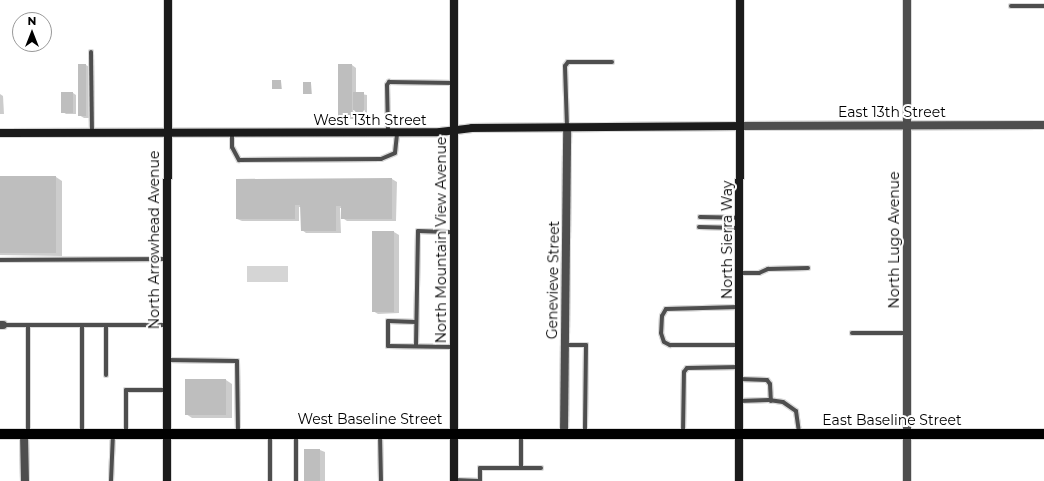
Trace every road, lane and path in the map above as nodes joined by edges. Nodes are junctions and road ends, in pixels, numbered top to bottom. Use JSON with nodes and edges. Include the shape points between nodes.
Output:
{"nodes":[{"id":1,"x":168,"y":0,"type":"edge"},
{"id":2,"x":454,"y":0,"type":"edge"},
{"id":3,"x":740,"y":0,"type":"edge"},
{"id":4,"x":906,"y":0,"type":"edge"},
{"id":5,"x":1011,"y":6,"type":"dead end"},
{"id":6,"x":1044,"y":6,"type":"edge"},
{"id":7,"x":90,"y":52,"type":"dead end"},
{"id":8,"x":612,"y":62,"type":"dead end"},
{"id":9,"x":454,"y":83,"type":"junction"},
{"id":10,"x":908,"y":125,"type":"junction"},
{"id":11,"x":1044,"y":125,"type":"edge"},
{"id":12,"x":740,"y":126,"type":"junction"},
{"id":13,"x":568,"y":127,"type":"junction"},
{"id":14,"x":454,"y":130,"type":"junction"},
{"id":15,"x":0,"y":133,"type":"edge"},
{"id":16,"x":92,"y":133,"type":"junction"},
{"id":17,"x":168,"y":133,"type":"junction"},
{"id":18,"x":232,"y":133,"type":"junction"},
{"id":19,"x":392,"y":133,"type":"junction"},
{"id":20,"x":700,"y":217,"type":"dead end"},
{"id":21,"x":740,"y":218,"type":"junction"},
{"id":22,"x":700,"y":227,"type":"dead end"},
{"id":23,"x":740,"y":228,"type":"junction"},
{"id":24,"x":454,"y":232,"type":"junction"},
{"id":25,"x":167,"y":259,"type":"junction"},
{"id":26,"x":0,"y":260,"type":"edge"},
{"id":27,"x":808,"y":268,"type":"dead end"},
{"id":28,"x":740,"y":272,"type":"junction"},
{"id":29,"x":740,"y":307,"type":"junction"},
{"id":30,"x":416,"y":322,"type":"junction"},
{"id":31,"x":1,"y":325,"type":"edge"},
{"id":32,"x":28,"y":325,"type":"junction"},
{"id":33,"x":82,"y":325,"type":"junction"},
{"id":34,"x":106,"y":325,"type":"junction"},
{"id":35,"x":167,"y":325,"type":"junction"},
{"id":36,"x":852,"y":333,"type":"dead end"},
{"id":37,"x":907,"y":333,"type":"junction"},
{"id":38,"x":565,"y":345,"type":"junction"},
{"id":39,"x":740,"y":345,"type":"junction"},
{"id":40,"x":416,"y":346,"type":"junction"},
{"id":41,"x":454,"y":347,"type":"junction"},
{"id":42,"x":167,"y":360,"type":"junction"},
{"id":43,"x":740,"y":367,"type":"junction"},
{"id":44,"x":106,"y":375,"type":"dead end"},
{"id":45,"x":739,"y":378,"type":"junction"},
{"id":46,"x":167,"y":390,"type":"junction"},
{"id":47,"x":739,"y":401,"type":"junction"},
{"id":48,"x":771,"y":401,"type":"junction"},
{"id":49,"x":82,"y":433,"type":"junction"},
{"id":50,"x":113,"y":433,"type":"junction"},
{"id":51,"x":126,"y":433,"type":"junction"},
{"id":52,"x":167,"y":433,"type":"junction"},
{"id":53,"x":238,"y":433,"type":"junction"},
{"id":54,"x":270,"y":433,"type":"junction"},
{"id":55,"x":296,"y":433,"type":"junction"},
{"id":56,"x":380,"y":433,"type":"junction"},
{"id":57,"x":454,"y":433,"type":"junction"},
{"id":58,"x":521,"y":433,"type":"junction"},
{"id":59,"x":564,"y":433,"type":"junction"},
{"id":60,"x":585,"y":433,"type":"junction"},
{"id":61,"x":683,"y":433,"type":"junction"},
{"id":62,"x":739,"y":433,"type":"junction"},
{"id":63,"x":799,"y":433,"type":"junction"},
{"id":64,"x":0,"y":434,"type":"edge"},
{"id":65,"x":26,"y":434,"type":"junction"},
{"id":66,"x":907,"y":434,"type":"junction"},
{"id":67,"x":1044,"y":434,"type":"edge"},
{"id":68,"x":521,"y":468,"type":"junction"},
{"id":69,"x":541,"y":468,"type":"dead end"},
{"id":70,"x":25,"y":481,"type":"edge"},
{"id":71,"x":111,"y":481,"type":"edge"},
{"id":72,"x":167,"y":481,"type":"edge"},
{"id":73,"x":270,"y":481,"type":"edge"},
{"id":74,"x":296,"y":481,"type":"edge"},
{"id":75,"x":381,"y":481,"type":"edge"},
{"id":76,"x":454,"y":481,"type":"edge"},
{"id":77,"x":480,"y":481,"type":"edge"},
{"id":78,"x":739,"y":481,"type":"edge"},
{"id":79,"x":907,"y":481,"type":"edge"}],
"edges":[{"from":1,"to":17,"type":"street","name":"North Arrowhead Avenue"},
{"from":2,"to":9,"type":"street","name":"North Mountain View Avenue"},
{"from":3,"to":12,"type":"street","name":"North Sierra Way"},
{"from":4,"to":10,"type":"street","name":"North Lugo Avenue"},
{"from":5,"to":6,"type":"lane"},
{"from":7,"to":16,"type":"lane"},
{"from":8,"to":13,"type":"lane","via":[[568,62],[565,66]]},
{"from":9,"to":14,"type":"street","name":"North Mountain View Avenue"},
{"from":9,"to":19,"type":"lane","via":[[389,82],[387,85]]},
{"from":10,"to":11,"type":"street","name":"East 13th Street"},
{"from":10,"to":12,"type":"street","name":"East 13th Street"},
{"from":10,"to":37,"type":"street","name":"North Lugo Avenue"},
{"from":12,"to":13,"type":"street","name":"West 13th Street"},
{"from":12,"to":21,"type":"street","name":"North Sierra Way"},
{"from":13,"to":14,"type":"street","name":"West 13th Street"},
{"from":13,"to":38,"type":"street","name":"Genevieve Street"},
{"from":14,"to":19,"type":"street","name":"West 13th Street"},
{"from":14,"to":24,"type":"street","name":"North Mountain View Avenue"},
{"from":15,"to":16,"type":"street","name":"West 13th Street"},
{"from":16,"to":17,"type":"street","name":"West 13th Street"},
{"from":17,"to":18,"type":"street","name":"West 13th Street"},
{"from":17,"to":25,"type":"street","name":"North Arrowhead Avenue"},
{"from":18,"to":19,"type":"street","name":"West 13th Street"},
{"from":18,"to":19,"type":"lane","via":[[232,147],[239,160],[381,159],[395,153]]},
{"from":20,"to":21,"type":"lane"},
{"from":21,"to":23,"type":"street","name":"North Sierra Way"},
{"from":22,"to":23,"type":"lane"},
{"from":23,"to":28,"type":"street","name":"North Sierra Way"},
{"from":24,"to":30,"type":"lane","via":[[418,231]]},
{"from":24,"to":41,"type":"street","name":"North Mountain View Avenue"},
{"from":25,"to":26,"type":"lane"},
{"from":25,"to":35,"type":"street","name":"North Arrowhead Avenue"},
{"from":27,"to":28,"type":"lane","via":[[768,269],[759,273]]},
{"from":28,"to":29,"type":"street","name":"North Sierra Way"},
{"from":29,"to":39,"type":"street","name":"North Sierra Way"},
{"from":29,"to":39,"type":"lane","via":[[666,308],[662,316],[660,333],[664,342],[670,345]]},
{"from":30,"to":40,"type":"lane"},
{"from":30,"to":40,"type":"lane","via":[[388,321],[388,346]]},
{"from":31,"to":32,"type":"lane"},
{"from":32,"to":33,"type":"lane"},
{"from":32,"to":65,"type":"lane"},
{"from":33,"to":34,"type":"lane"},
{"from":33,"to":49,"type":"lane"},
{"from":34,"to":35,"type":"lane"},
{"from":34,"to":44,"type":"lane"},
{"from":35,"to":42,"type":"street","name":"North Arrowhead Avenue"},
{"from":36,"to":37,"type":"lane"},
{"from":37,"to":66,"type":"street","name":"North Lugo Avenue"},
{"from":38,"to":59,"type":"street","name":"Genevieve Street"},
{"from":38,"to":60,"type":"lane","via":[[586,345]]},
{"from":39,"to":43,"type":"street","name":"North Sierra Way"},
{"from":40,"to":41,"type":"lane"},
{"from":41,"to":57,"type":"street","name":"North Mountain View Avenue"},
{"from":42,"to":46,"type":"street","name":"North Arrowhead Avenue"},
{"from":42,"to":53,"type":"lane","via":[[237,361]]},
{"from":43,"to":45,"type":"street","name":"North Sierra Way"},
{"from":43,"to":61,"type":"lane","via":[[686,368]]},
{"from":45,"to":47,"type":"street","name":"North Sierra Way"},
{"from":45,"to":48,"type":"lane","via":[[767,380],[770,384]]},
{"from":46,"to":51,"type":"lane","via":[[126,390]]},
{"from":46,"to":52,"type":"street","name":"North Arrowhead Avenue"},
{"from":47,"to":48,"type":"lane"},
{"from":47,"to":62,"type":"street","name":"North Sierra Way"},
{"from":48,"to":63,"type":"lane","via":[[783,402],[796,411]]},
{"from":49,"to":50,"type":"main road","name":"West Baseline Street"},
{"from":49,"to":65,"type":"main road","name":"West Baseline Street"},
{"from":50,"to":51,"type":"main road","name":"West Baseline Street"},
{"from":50,"to":71,"type":"lane"},
{"from":51,"to":52,"type":"main road","name":"West Baseline Street"},
{"from":52,"to":53,"type":"main road","name":"West Baseline Street"},
{"from":52,"to":72,"type":"street","name":"North Arrowhead Avenue"},
{"from":53,"to":54,"type":"main road","name":"West Baseline Street"},
{"from":54,"to":55,"type":"main road","name":"West Baseline Street"},
{"from":54,"to":73,"type":"lane"},
{"from":55,"to":56,"type":"main road","name":"West Baseline Street"},
{"from":55,"to":74,"type":"lane"},
{"from":56,"to":57,"type":"main road","name":"West Baseline Street"},
{"from":56,"to":75,"type":"lane"},
{"from":57,"to":58,"type":"main road","name":"West Baseline Street"},
{"from":57,"to":76,"type":"street","name":"North Mountain View Avenue"},
{"from":58,"to":59,"type":"main road","name":"West Baseline Street"},
{"from":58,"to":68,"type":"lane"},
{"from":59,"to":60,"type":"main road","name":"West Baseline Street"},
{"from":60,"to":61,"type":"main road","name":"West Baseline Street"},
{"from":61,"to":62,"type":"main road","name":"West Baseline Street"},
{"from":62,"to":63,"type":"main road","name":"East Baseline Street"},
{"from":62,"to":78,"type":"street","name":"North Sierra Way"},
{"from":63,"to":66,"type":"main road","name":"East Baseline Street"},
{"from":64,"to":65,"type":"main road","name":"West Baseline Street"},
{"from":65,"to":70,"type":"street"},
{"from":66,"to":67,"type":"main road","name":"East Baseline Street"},
{"from":66,"to":79,"type":"street","name":"North Lugo Avenue"},
{"from":68,"to":69,"type":"lane"},
{"from":68,"to":77,"type":"lane","via":[[480,468]]},
{"from":76,"to":77,"type":"lane"}]}
